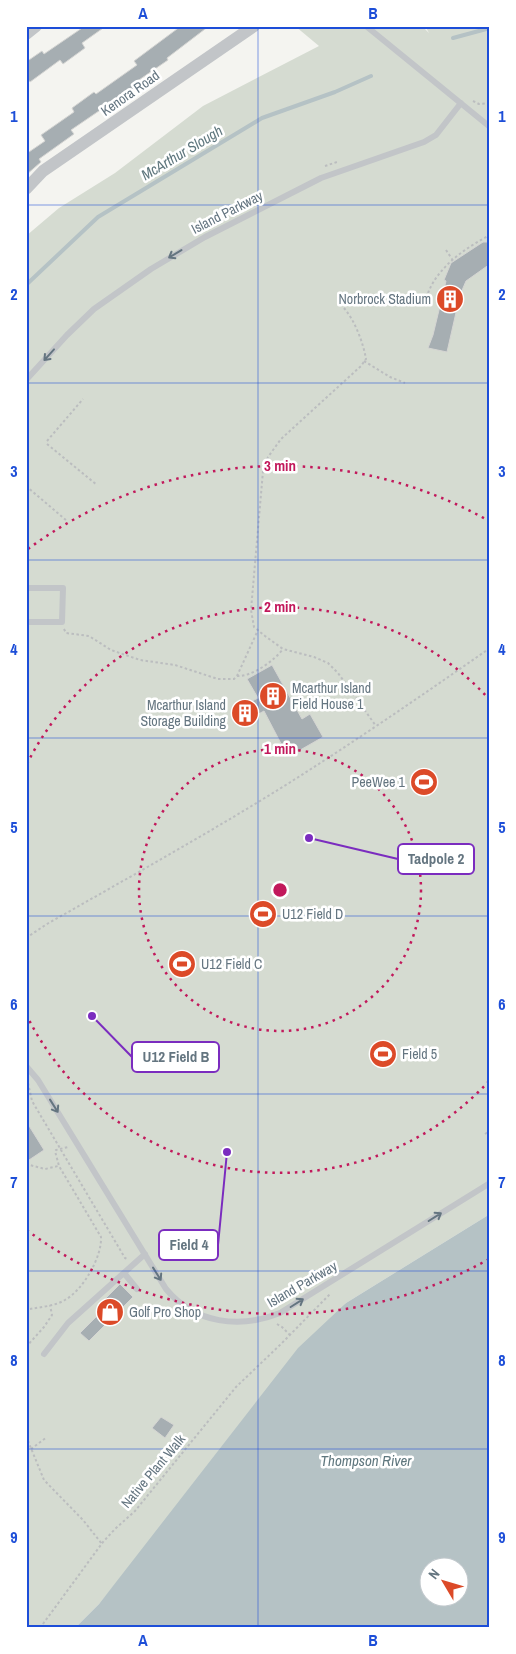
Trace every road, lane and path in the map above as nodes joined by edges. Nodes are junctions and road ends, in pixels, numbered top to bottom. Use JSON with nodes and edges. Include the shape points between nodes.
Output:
{"nodes":[{"id":1,"x":36,"y":26,"type":"edge"},
{"id":2,"x":254,"y":26,"type":"edge"},
{"id":3,"x":366,"y":26,"type":"edge"},
{"id":4,"x":26,"y":34,"type":"edge"},
{"id":5,"x":472,"y":100,"type":"dead end"},
{"id":6,"x":461,"y":103,"type":"junction"},
{"id":7,"x":490,"y":103,"type":"edge"},
{"id":8,"x":490,"y":126,"type":"edge"},
{"id":9,"x":26,"y":189,"type":"edge"},
{"id":10,"x":490,"y":236,"type":"edge"},
{"id":11,"x":446,"y":250,"type":"dead end"},
{"id":12,"x":452,"y":260,"type":"junction"},
{"id":13,"x":428,"y":293,"type":"dead end"},
{"id":14,"x":344,"y":308,"type":"dead end"},
{"id":15,"x":364,"y":361,"type":"junction"},
{"id":16,"x":26,"y":380,"type":"edge"},
{"id":17,"x":405,"y":383,"type":"dead end"},
{"id":18,"x":83,"y":399,"type":"dead end"},
{"id":19,"x":97,"y":485,"type":"dead end"},
{"id":20,"x":26,"y":486,"type":"edge"},
{"id":21,"x":68,"y":522,"type":"dead end"},
{"id":22,"x":26,"y":588,"type":"edge"},
{"id":23,"x":26,"y":622,"type":"edge"},
{"id":24,"x":62,"y":622,"type":"junction"},
{"id":25,"x":258,"y":630,"type":"junction"},
{"id":26,"x":283,"y":648,"type":"junction"},
{"id":27,"x":490,"y":648,"type":"edge"},
{"id":28,"x":237,"y":676,"type":"junction"},
{"id":29,"x":376,"y":726,"type":"junction"},
{"id":30,"x":26,"y":938,"type":"edge"},
{"id":31,"x":26,"y":1066,"type":"edge"},
{"id":32,"x":490,"y":1131,"type":"edge"},
{"id":33,"x":485,"y":1134,"type":"dead end"},
{"id":34,"x":78,"y":1145,"type":"junction"},
{"id":35,"x":26,"y":1164,"type":"edge"},
{"id":36,"x":59,"y":1166,"type":"junction"},
{"id":37,"x":490,"y":1183,"type":"edge"},
{"id":38,"x":145,"y":1254,"type":"junction"},
{"id":39,"x":124,"y":1273,"type":"junction"},
{"id":40,"x":137,"y":1289,"type":"dead end"},
{"id":41,"x":50,"y":1305,"type":"junction"},
{"id":42,"x":26,"y":1312,"type":"edge"},
{"id":43,"x":290,"y":1335,"type":"dead end"},
{"id":44,"x":26,"y":1347,"type":"edge"},
{"id":45,"x":44,"y":1354,"type":"dead end"},
{"id":46,"x":26,"y":1436,"type":"edge"},
{"id":47,"x":47,"y":1437,"type":"dead end"},
{"id":48,"x":31,"y":1449,"type":"junction"},
{"id":49,"x":102,"y":1544,"type":"junction"},
{"id":50,"x":40,"y":1628,"type":"edge"}],
"edges":[{"from":1,"to":4,"type":"street"},
{"from":2,"to":9,"type":"street","name":"Kenora Road","via":[[44,171]]},
{"from":3,"to":6,"type":"lane"},
{"from":5,"to":7,"type":"path","via":[[479,104]]},
{"from":6,"to":8,"type":"lane"},
{"from":6,"to":16,"type":"lane","name":"Island Parkway","one_way":true,"via":[[436,135],[424,142],[321,178],[205,237],[151,269],[94,309]]},
{"from":10,"to":12,"type":"path"},
{"from":11,"to":12,"type":"path"},
{"from":12,"to":13,"type":"path","via":[[432,282]]},
{"from":14,"to":15,"type":"path","via":[[364,344]]},
{"from":15,"to":17,"type":"path"},
{"from":15,"to":25,"type":"path","via":[[281,439],[268,457],[263,471],[251,610],[254,627]]},
{"from":18,"to":19,"type":"path","via":[[47,442]]},
{"from":20,"to":21,"type":"path"},
{"from":22,"to":24,"type":"lane","via":[[63,588]]},
{"from":23,"to":24,"type":"lane"},
{"from":24,"to":28,"type":"path","via":[[66,634],[89,636],[123,655],[175,664],[218,679]]},
{"from":25,"to":26,"type":"path"},
{"from":25,"to":28,"type":"path"},
{"from":26,"to":28,"type":"path","via":[[273,660]]},
{"from":26,"to":29,"type":"path","via":[[328,663]]},
{"from":27,"to":29,"type":"path"},
{"from":29,"to":30,"type":"path","via":[[188,844]]},
{"from":31,"to":34,"type":"lane","name":"Island Parkway","one_way":true},
{"from":32,"to":33,"type":"path"},
{"from":34,"to":36,"type":"path","via":[[56,1150]]},
{"from":34,"to":38,"type":"lane","name":"Island Parkway"},
{"from":35,"to":36,"type":"path","via":[[45,1168]]},
{"from":36,"to":41,"type":"path","via":[[101,1237],[102,1247],[85,1281],[64,1300]]},
{"from":38,"to":37,"type":"lane","name":"Island Parkway","one_way":true,"via":[[170,1294],[195,1312],[230,1323],[268,1318]]},
{"from":38,"to":39,"type":"lane"},
{"from":39,"to":40,"type":"lane"},
{"from":39,"to":45,"type":"lane","via":[[68,1323]]},
{"from":41,"to":42,"type":"path"},
{"from":41,"to":44,"type":"path","via":[[52,1316]]},
{"from":43,"to":49,"type":"path","name":"Native Plant Walk","via":[[236,1387],[135,1511]]},
{"from":46,"to":48,"type":"path"},
{"from":47,"to":48,"type":"path"},
{"from":48,"to":49,"type":"path","via":[[44,1480]]},
{"from":49,"to":50,"type":"path","name":"Native Plant Walk"}]}
